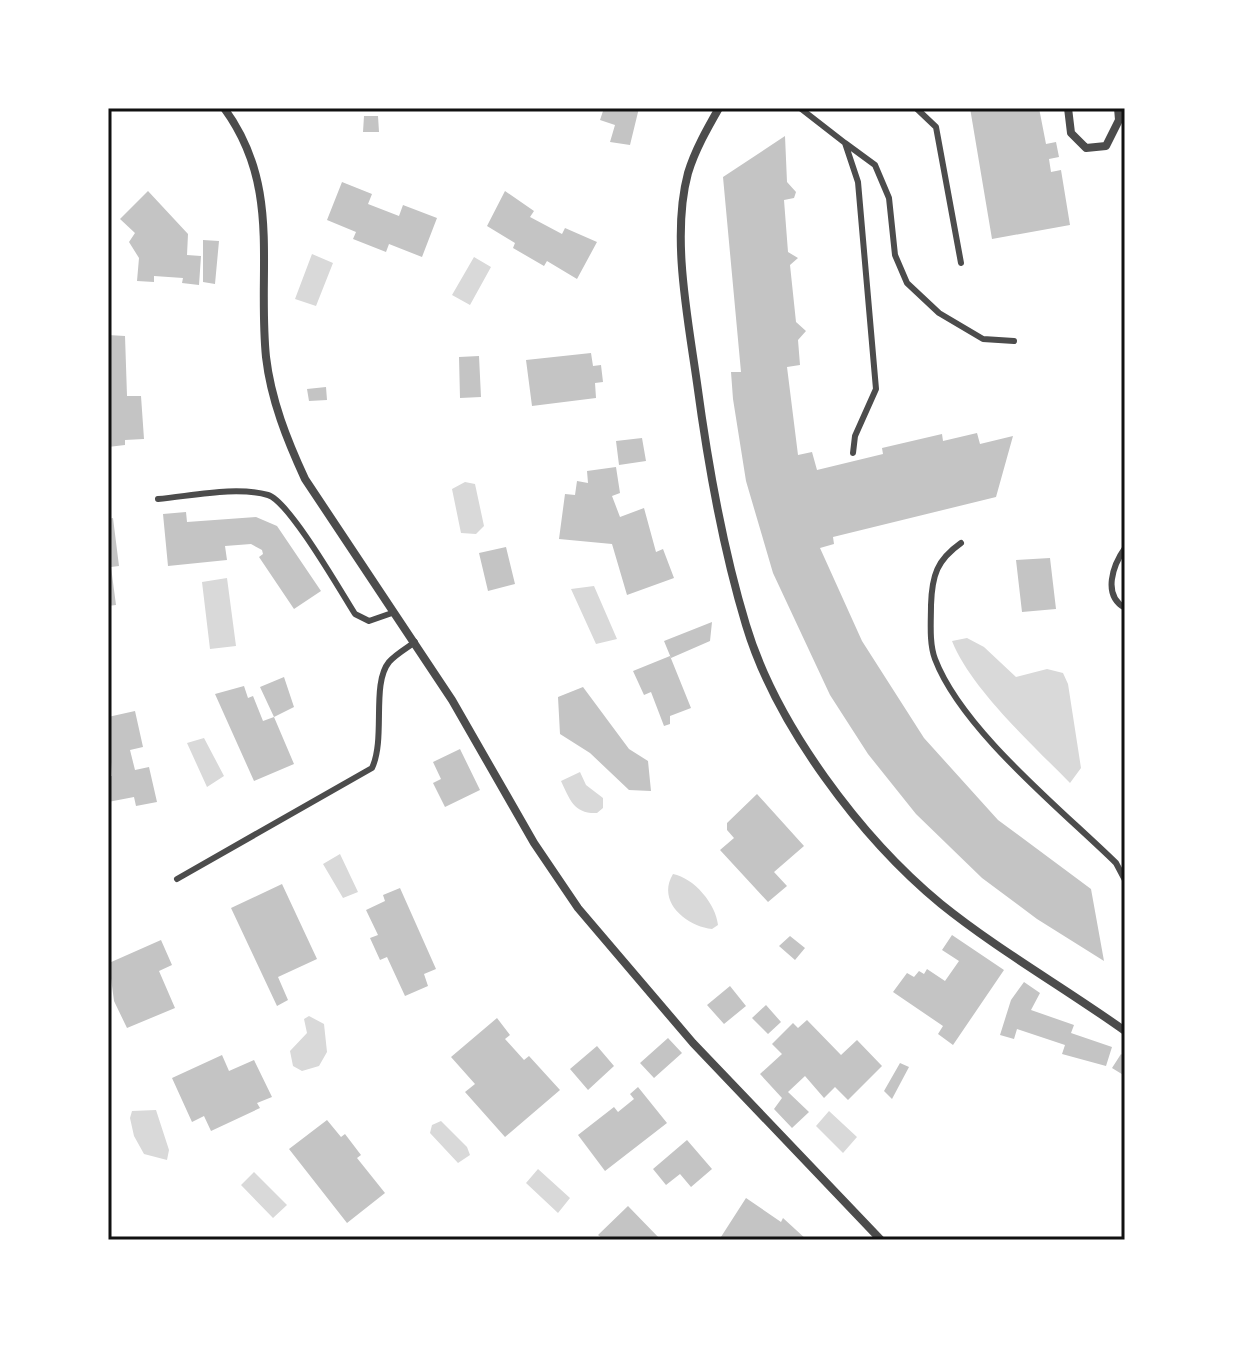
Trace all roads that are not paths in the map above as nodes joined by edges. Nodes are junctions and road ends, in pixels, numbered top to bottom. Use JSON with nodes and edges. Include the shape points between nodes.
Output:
{"nodes":[{"id":1,"x":224,"y":108,"type":"edge"},
{"id":2,"x":719,"y":108,"type":"edge"},
{"id":3,"x":800,"y":108,"type":"edge"},
{"id":4,"x":916,"y":108,"type":"edge"},
{"id":5,"x":1068,"y":108,"type":"edge"},
{"id":6,"x":1118,"y":108,"type":"edge"},
{"id":7,"x":845,"y":143,"type":"junction"},
{"id":8,"x":961,"y":263,"type":"dead end"},
{"id":9,"x":1014,"y":341,"type":"dead end"},
{"id":10,"x":853,"y":453,"type":"dead end"},
{"id":11,"x":158,"y":499,"type":"dead end"},
{"id":12,"x":961,"y":543,"type":"dead end"},
{"id":13,"x":1125,"y":548,"type":"edge"},
{"id":14,"x":1125,"y":608,"type":"edge"},
{"id":15,"x":392,"y":613,"type":"junction"},
{"id":16,"x":415,"y":642,"type":"junction"},
{"id":17,"x":177,"y":879,"type":"dead end"},
{"id":18,"x":1125,"y":880,"type":"edge"},
{"id":19,"x":1125,"y":1031,"type":"edge"},
{"id":20,"x":881,"y":1240,"type":"edge"}],
"edges":[{"from":1,"to":15,"type":"street","via":[[251,152],[259,177],[266,358],[287,440],[305,479]]},
{"from":2,"to":19,"type":"street","via":[[698,147],[683,201],[684,293],[710,484],[746,628],[782,709],[879,844],[942,904]]},
{"from":3,"to":7,"type":"lane"},
{"from":4,"to":8,"type":"lane","via":[[936,127]]},
{"from":5,"to":6,"type":"street","via":[[1071,133],[1086,148],[1106,146],[1119,120]]},
{"from":7,"to":9,"type":"lane","via":[[875,165],[889,198],[895,255],[907,283],[939,313],[983,339]]},
{"from":7,"to":10,"type":"lane","via":[[858,182],[876,389]]},
{"from":11,"to":15,"type":"lane","via":[[248,492],[272,496],[290,514],[355,614],[369,621]]},
{"from":12,"to":18,"type":"lane","via":[[943,556],[933,574],[935,658],[984,733],[1116,863]]},
{"from":13,"to":14,"type":"lane","via":[[1113,565],[1111,586]]},
{"from":15,"to":16,"type":"street"},
{"from":16,"to":17,"type":"lane","via":[[387,664],[380,693],[379,753],[372,768]]},
{"from":16,"to":20,"type":"street","via":[[578,908],[693,1043]]}]}
